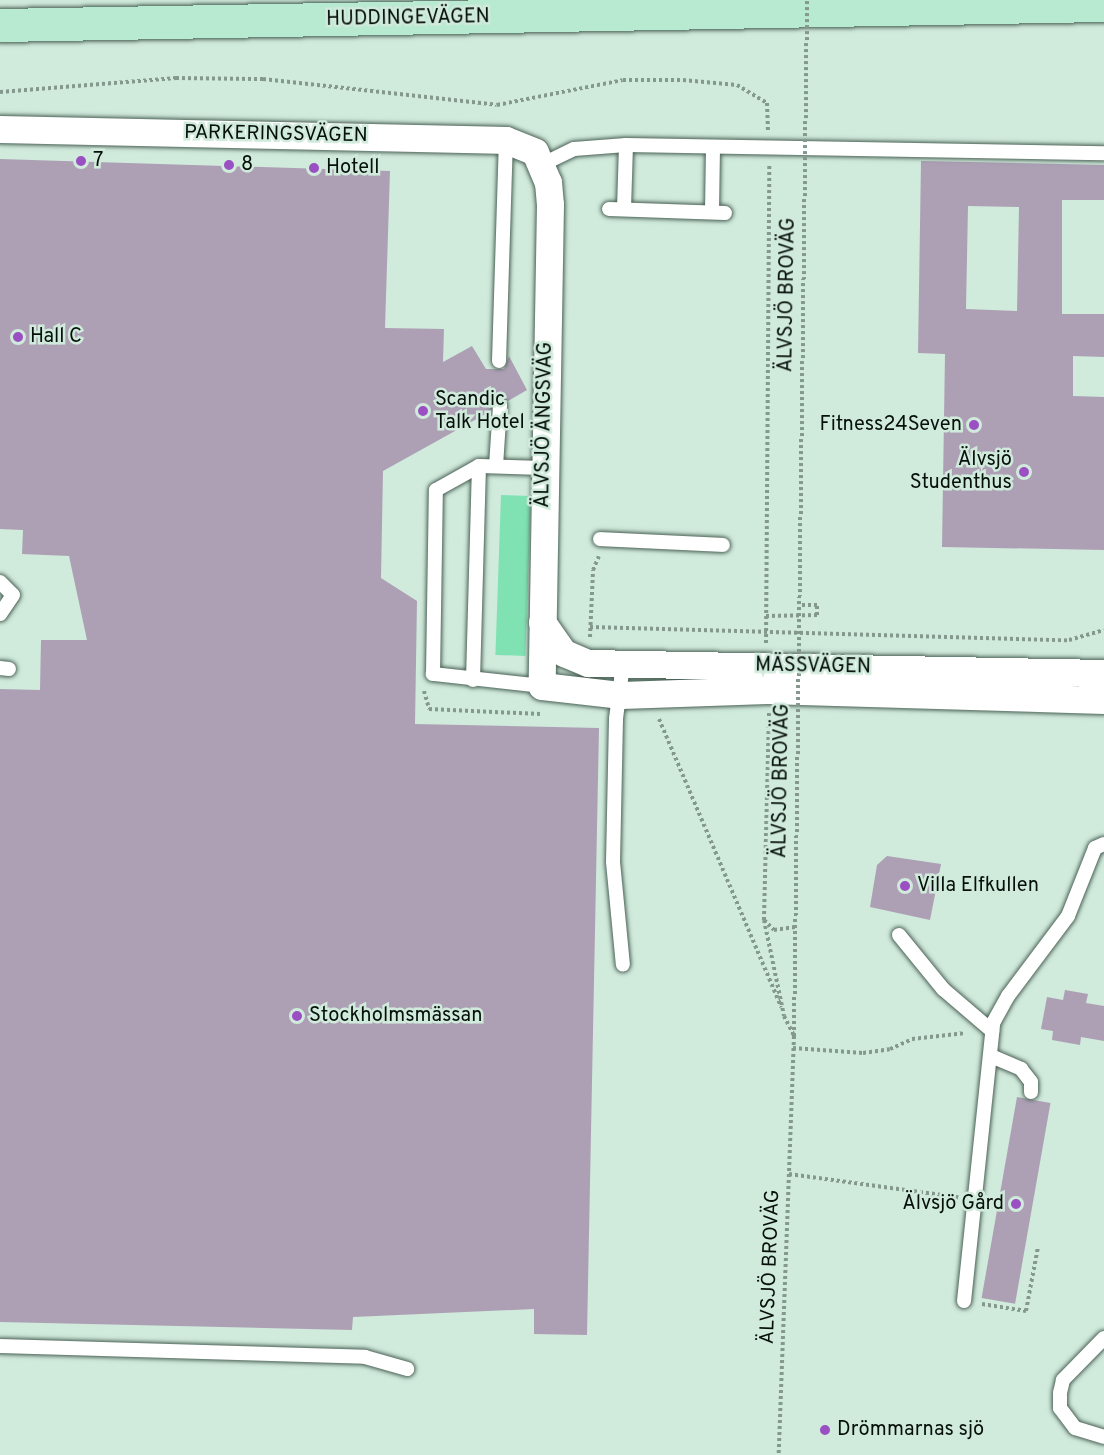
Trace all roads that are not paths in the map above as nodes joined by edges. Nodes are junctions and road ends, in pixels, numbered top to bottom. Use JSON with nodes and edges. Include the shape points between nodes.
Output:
{"nodes":[{"id":1,"x":1104,"y":5,"type":"edge"},
{"id":2,"x":1041,"y":7,"type":"junction"},
{"id":3,"x":1104,"y":22,"type":"edge"},
{"id":4,"x":0,"y":25,"type":"edge"},
{"id":5,"x":0,"y":129,"type":"edge"},
{"id":6,"x":506,"y":140,"type":"junction"},
{"id":7,"x":626,"y":145,"type":"junction"},
{"id":8,"x":713,"y":147,"type":"junction"},
{"id":9,"x":1104,"y":153,"type":"edge"},
{"id":10,"x":543,"y":164,"type":"junction"},
{"id":11,"x":609,"y":209,"type":"dead end"},
{"id":12,"x":624,"y":210,"type":"junction"},
{"id":13,"x":499,"y":361,"type":"dead end"},
{"id":14,"x":500,"y":405,"type":"dead end"},
{"id":15,"x":479,"y":466,"type":"junction"},
{"id":16,"x":496,"y":466,"type":"junction"},
{"id":17,"x":543,"y":468,"type":"junction"},
{"id":18,"x":600,"y":539,"type":"road end"},
{"id":19,"x":723,"y":545,"type":"dead end"},
{"id":20,"x":0,"y":582,"type":"edge"},
{"id":21,"x":0,"y":614,"type":"edge"},
{"id":22,"x":542,"y":622,"type":"junction"},
{"id":23,"x":622,"y":664,"type":"junction"},
{"id":24,"x":1104,"y":673,"type":"edge"},
{"id":25,"x":473,"y":680,"type":"junction"},
{"id":26,"x":542,"y":686,"type":"junction"},
{"id":27,"x":621,"y":695,"type":"junction"},
{"id":28,"x":1104,"y":700,"type":"edge"},
{"id":29,"x":1104,"y":844,"type":"edge"},
{"id":30,"x":899,"y":935,"type":"dead end"},
{"id":31,"x":623,"y":965,"type":"dead end"},
{"id":32,"x":992,"y":1030,"type":"junction"},
{"id":33,"x":991,"y":1056,"type":"junction"},
{"id":34,"x":1031,"y":1092,"type":"dead end"},
{"id":35,"x":964,"y":1301,"type":"road end"},
{"id":36,"x":1104,"y":1338,"type":"edge"},
{"id":37,"x":0,"y":1346,"type":"edge"},
{"id":38,"x":407,"y":1369,"type":"dead end"},
{"id":39,"x":1104,"y":1437,"type":"edge"}],
"edges":[{"from":1,"to":2,"type":"main road","name":"HUDDINGEVÄGEN"},
{"from":2,"to":3,"type":"main road","via":[[1089,22]]},
{"from":2,"to":4,"type":"main road","name":"HUDDINGEVÄGEN"},
{"from":5,"to":6,"type":"street","name":"PARKERINGSVÄGEN"},
{"from":6,"to":10,"type":"street","name":"PARKERINGSVÄGEN","via":[[535,152]]},
{"from":6,"to":13,"type":"lane"},
{"from":7,"to":8,"type":"lane"},
{"from":7,"to":10,"type":"lane","via":[[574,149]]},
{"from":7,"to":12,"type":"lane"},
{"from":8,"to":9,"type":"lane"},
{"from":8,"to":12,"type":"lane","via":[[718,212]]},
{"from":10,"to":17,"type":"street","name":"ÄLVSJÖ ÄNGSVÄG","via":[[550,204]]},
{"from":11,"to":12,"type":"lane"},
{"from":14,"to":16,"type":"lane"},
{"from":15,"to":16,"type":"lane"},
{"from":15,"to":25,"type":"lane"},
{"from":15,"to":25,"type":"lane","via":[[436,490],[433,674]]},
{"from":16,"to":17,"type":"lane"},
{"from":17,"to":22,"type":"street","name":"ÄLVSJÖ ÄNGSVÄG"},
{"from":18,"to":19,"type":"lane"},
{"from":20,"to":21,"type":"lane","via":[[13,596]]},
{"from":22,"to":23,"type":"street","name":"MÄSSVÄGEN","via":[[564,653],[588,663]]},
{"from":22,"to":26,"type":"street","name":"ÄLVSJÖ ÄNGSVÄG"},
{"from":23,"to":24,"type":"street","name":"MÄSSVÄGEN"},
{"from":23,"to":27,"type":"lane"},
{"from":25,"to":26,"type":"lane"},
{"from":26,"to":27,"type":"street","name":"MÄSSVÄGEN"},
{"from":27,"to":28,"type":"street","name":"MÄSSVÄGEN","via":[[767,690]]},
{"from":27,"to":31,"type":"lane","via":[[614,861]]},
{"from":29,"to":32,"type":"lane","via":[[1095,848],[1068,916],[1008,996]]},
{"from":30,"to":32,"type":"lane","via":[[943,989]]},
{"from":32,"to":33,"type":"lane"},
{"from":33,"to":34,"type":"lane","via":[[1021,1069],[1031,1082]]},
{"from":33,"to":35,"type":"lane"},
{"from":36,"to":39,"type":"lane","via":[[1063,1380],[1060,1408],[1075,1428]]},
{"from":37,"to":38,"type":"lane","via":[[365,1357]]}]}
